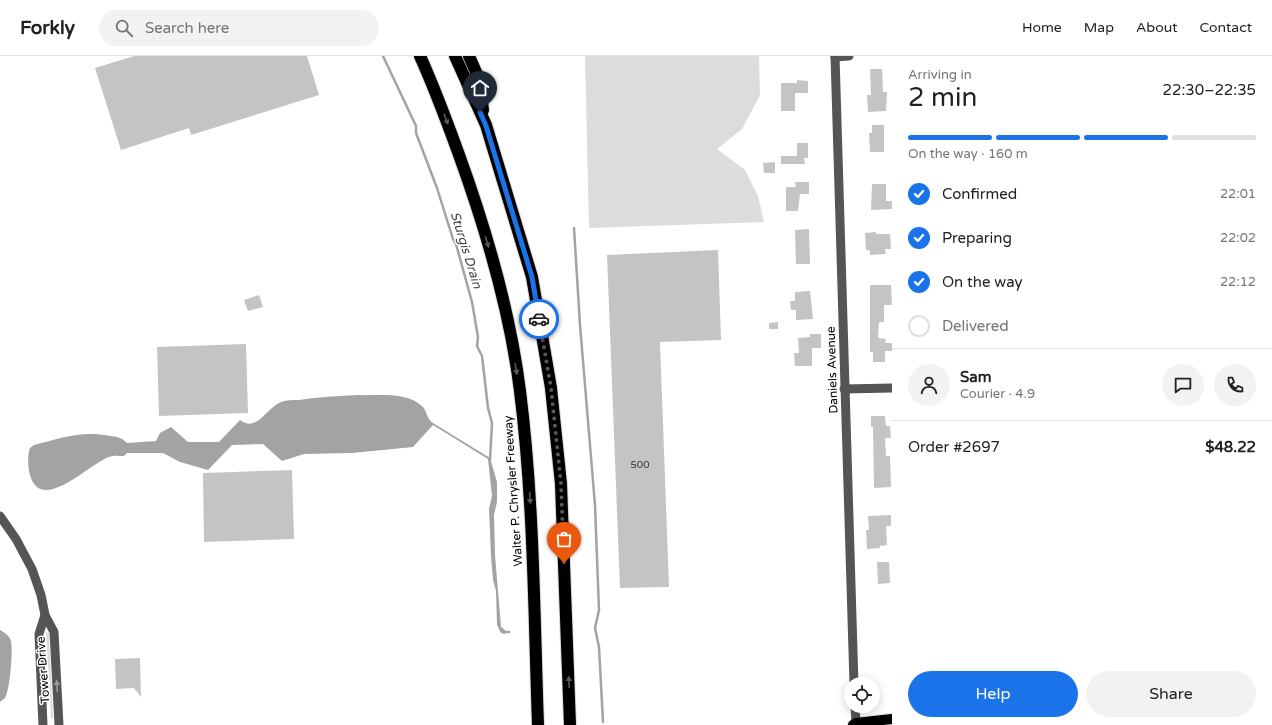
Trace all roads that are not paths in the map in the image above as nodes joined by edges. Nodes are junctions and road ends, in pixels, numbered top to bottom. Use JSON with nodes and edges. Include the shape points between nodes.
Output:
{"nodes":[{"id":1,"x":420,"y":56,"type":"edge"},
{"id":2,"x":455,"y":56,"type":"edge"},
{"id":3,"x":469,"y":56,"type":"edge"},
{"id":4,"x":835,"y":56,"type":"edge"},
{"id":5,"x":848,"y":56,"type":"edge"},
{"id":6,"x":486,"y":126,"type":"junction"},
{"id":7,"x":892,"y":388,"type":"edge"},
{"id":8,"x":844,"y":389,"type":"junction"},
{"id":9,"x":0,"y":516,"type":"edge"},
{"id":10,"x":45,"y":615,"type":"junction"},
{"id":11,"x":854,"y":677,"type":"edge"},
{"id":12,"x":855,"y":713,"type":"edge"},
{"id":13,"x":892,"y":719,"type":"edge"},
{"id":14,"x":538,"y":723,"type":"edge"},
{"id":15,"x":570,"y":723,"type":"edge"},
{"id":16,"x":854,"y":724,"type":"edge"},
{"id":17,"x":43,"y":725,"type":"edge"},
{"id":18,"x":59,"y":725,"type":"edge"}],
"edges":[{"from":1,"to":14,"type":"highway","name":"Walter P. Chrysler Freeway","one_way":true,"via":[[474,194],[507,318],[520,390],[529,476]]},
{"from":2,"to":6,"type":"highway"},
{"from":3,"to":6,"type":"highway","via":[[479,79]]},
{"from":4,"to":5,"type":"street"},
{"from":4,"to":8,"type":"street","name":"Daniels Avenue"},
{"from":15,"to":6,"type":"highway","one_way":true,"via":[[561,484],[551,388],[532,277]]},
{"from":7,"to":8,"type":"street"},
{"from":8,"to":11,"type":"street","name":"Daniels Avenue"},
{"from":9,"to":10,"type":"street","name":"Tower Drive","via":[[32,569]]},
{"from":10,"to":17,"type":"street","name":"Tower Drive","via":[[39,634]]},
{"from":18,"to":10,"type":"street","name":"Tower Drive","one_way":true,"via":[[54,632]]},
{"from":12,"to":16,"type":"street"},
{"from":13,"to":16,"type":"main road"}]}
